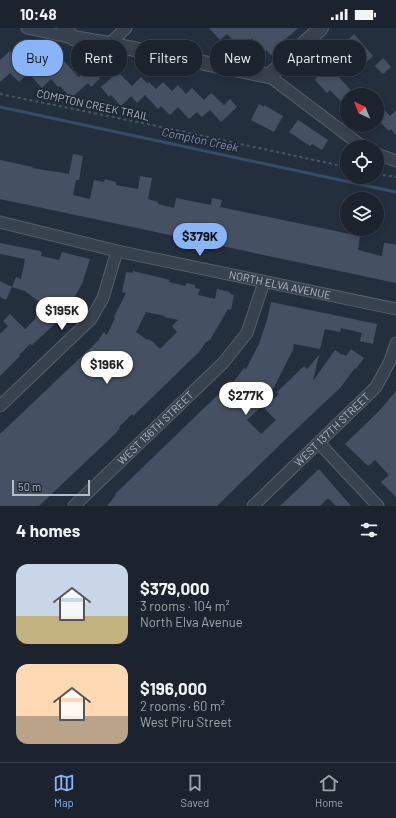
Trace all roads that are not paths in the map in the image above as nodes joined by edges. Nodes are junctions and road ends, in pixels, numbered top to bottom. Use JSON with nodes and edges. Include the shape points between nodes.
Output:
{"nodes":[{"id":1,"x":27,"y":28,"type":"edge"},
{"id":2,"x":64,"y":28,"type":"edge"},
{"id":3,"x":126,"y":28,"type":"edge"},
{"id":4,"x":320,"y":28,"type":"edge"},
{"id":5,"x":74,"y":38,"type":"junction"},
{"id":6,"x":86,"y":40,"type":"edge"},
{"id":7,"x":113,"y":40,"type":"edge"},
{"id":8,"x":127,"y":48,"type":"edge"},
{"id":9,"x":269,"y":76,"type":"junction"},
{"id":10,"x":353,"y":140,"type":"edge"},
{"id":11,"x":384,"y":157,"type":"edge"},
{"id":12,"x":396,"y":161,"type":"edge"},
{"id":13,"x":0,"y":222,"type":"edge"},
{"id":14,"x":117,"y":251,"type":"junction"},
{"id":15,"x":264,"y":282,"type":"junction"},
{"id":16,"x":396,"y":309,"type":"edge"},
{"id":17,"x":396,"y":343,"type":"edge"},
{"id":18,"x":0,"y":406,"type":"edge"},
{"id":19,"x":319,"y":443,"type":"junction"},
{"id":20,"x":74,"y":506,"type":"edge"},
{"id":21,"x":253,"y":506,"type":"edge"},
{"id":22,"x":378,"y":506,"type":"edge"}],
"edges":[{"from":1,"to":5,"type":"street"},
{"from":2,"to":5,"type":"street"},
{"from":3,"to":7,"type":"street"},
{"from":4,"to":9,"type":"street"},
{"from":5,"to":6,"type":"street"},
{"from":8,"to":9,"type":"street"},
{"from":9,"to":10,"type":"street"},
{"from":11,"to":12,"type":"street"},
{"from":13,"to":14,"type":"street","name":"NORTH ELVA AVENUE"},
{"from":14,"to":15,"type":"street","name":"NORTH ELVA AVENUE"},
{"from":14,"to":18,"type":"street","via":[[103,298],[91,319]]},
{"from":15,"to":16,"type":"street","name":"NORTH ELVA AVENUE"},
{"from":15,"to":20,"type":"street","name":"WEST 136TH STREET","via":[[247,333],[223,363]]},
{"from":17,"to":19,"type":"street","name":"WEST 137TH STREET","via":[[376,387]]},
{"from":19,"to":21,"type":"street","name":"WEST 137TH STREET"},
{"from":19,"to":22,"type":"street"}]}
